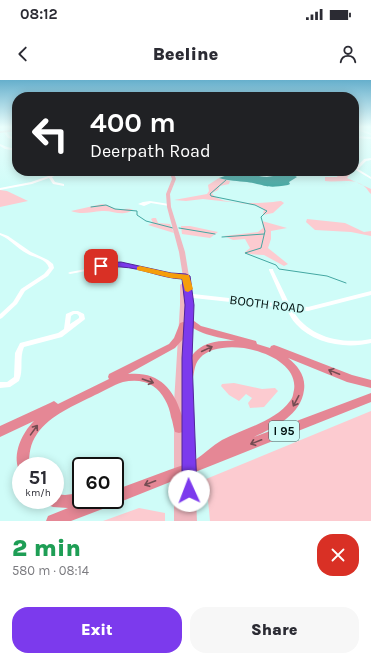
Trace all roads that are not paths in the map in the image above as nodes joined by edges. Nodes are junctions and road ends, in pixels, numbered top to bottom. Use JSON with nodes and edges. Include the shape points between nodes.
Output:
{"nodes":[{"id":1,"x":371,"y":159,"type":"edge"},
{"id":2,"x":359,"y":166,"type":"edge"},
{"id":3,"x":359,"y":171,"type":"edge"},
{"id":4,"x":55,"y":176,"type":"edge"},
{"id":5,"x":173,"y":176,"type":"edge"},
{"id":6,"x":51,"y":178,"type":"junction"},
{"id":7,"x":371,"y":178,"type":"edge"},
{"id":8,"x":63,"y":185,"type":"dead end"},
{"id":9,"x":0,"y":189,"type":"edge"},
{"id":10,"x":150,"y":203,"type":"dead end"},
{"id":11,"x":169,"y":205,"type":"junction"},
{"id":12,"x":0,"y":234,"type":"edge"},
{"id":13,"x":271,"y":270,"type":"dead end"},
{"id":14,"x":70,"y":273,"type":"dead end"},
{"id":15,"x":184,"y":276,"type":"junction"},
{"id":16,"x":371,"y":293,"type":"edge"},
{"id":17,"x":187,"y":295,"type":"junction"},
{"id":18,"x":290,"y":307,"type":"junction"},
{"id":19,"x":0,"y":317,"type":"edge"},
{"id":20,"x":186,"y":322,"type":"junction"},
{"id":21,"x":66,"y":330,"type":"dead end"},
{"id":22,"x":371,"y":341,"type":"edge"},
{"id":23,"x":187,"y":380,"type":"junction"},
{"id":24,"x":371,"y":384,"type":"edge"},
{"id":25,"x":0,"y":385,"type":"edge"},
{"id":26,"x":371,"y":397,"type":"edge"},
{"id":27,"x":179,"y":428,"type":"junction"},
{"id":28,"x":0,"y":432,"type":"edge"},
{"id":29,"x":183,"y":451,"type":"junction"},
{"id":30,"x":24,"y":457,"type":"edge"},
{"id":31,"x":198,"y":465,"type":"junction"},
{"id":32,"x":129,"y":492,"type":"junction"},
{"id":33,"x":184,"y":492,"type":"junction"},
{"id":34,"x":124,"y":493,"type":"edge"},
{"id":35,"x":124,"y":494,"type":"edge"},
{"id":36,"x":84,"y":509,"type":"edge"},
{"id":37,"x":53,"y":521,"type":"edge"},
{"id":38,"x":180,"y":521,"type":"edge"},
{"id":39,"x":191,"y":521,"type":"edge"}],
"edges":[{"from":1,"to":2,"type":"street","via":[[365,160]]},
{"from":3,"to":7,"type":"street"},
{"from":4,"to":6,"type":"street"},
{"from":5,"to":11,"type":"main road","via":[[168,194]]},
{"from":6,"to":8,"type":"street","via":[[54,183]]},
{"from":6,"to":9,"type":"street"},
{"from":10,"to":11,"type":"street"},
{"from":11,"to":15,"type":"main road","via":[[182,252]]},
{"from":12,"to":19,"type":"street","via":[[22,249],[49,262],[52,268],[23,290],[15,303]]},
{"from":13,"to":18,"type":"street"},
{"from":14,"to":15,"type":"street","via":[[118,264],[171,276]]},
{"from":15,"to":17,"type":"main road"},
{"from":16,"to":18,"type":"street","name":"BOOTH ROAD","via":[[315,308]]},
{"from":17,"to":18,"type":"street","name":"BOOTH ROAD"},
{"from":17,"to":20,"type":"main road"},
{"from":18,"to":22,"type":"street","via":[[299,324],[318,335],[346,344]]},
{"from":20,"to":23,"type":"main road"},
{"from":24,"to":20,"type":"highway","one_way":true,"via":[[351,379],[281,350],[198,328]]},
{"from":20,"to":27,"type":"main road"},
{"from":20,"to":28,"type":"highway","via":[[177,341],[165,350]]},
{"from":21,"to":25,"type":"street","via":[[52,338],[22,345],[17,356],[17,379],[8,385]]},
{"from":23,"to":29,"type":"main road"},
{"from":23,"to":31,"type":"highway","one_way":true,"via":[[191,364],[199,353],[225,344],[252,347],[278,354],[294,367],[300,382],[299,397],[289,411],[224,446]]},
{"from":26,"to":31,"type":"highway","number":"I 95","one_way":true},
{"from":27,"to":29,"type":"main road"},
{"from":30,"to":27,"type":"highway","one_way":true,"via":[[28,439],[41,420],[56,410],[124,378],[147,379],[164,389],[175,406]]},
{"from":29,"to":33,"type":"main road"},
{"from":31,"to":32,"type":"highway","number":"I 95","one_way":true},
{"from":32,"to":34,"type":"highway"},
{"from":32,"to":35,"type":"highway","number":"I 95"},
{"from":33,"to":38,"type":"main road"},
{"from":33,"to":39,"type":"main road"},
{"from":36,"to":37,"type":"highway"}]}
